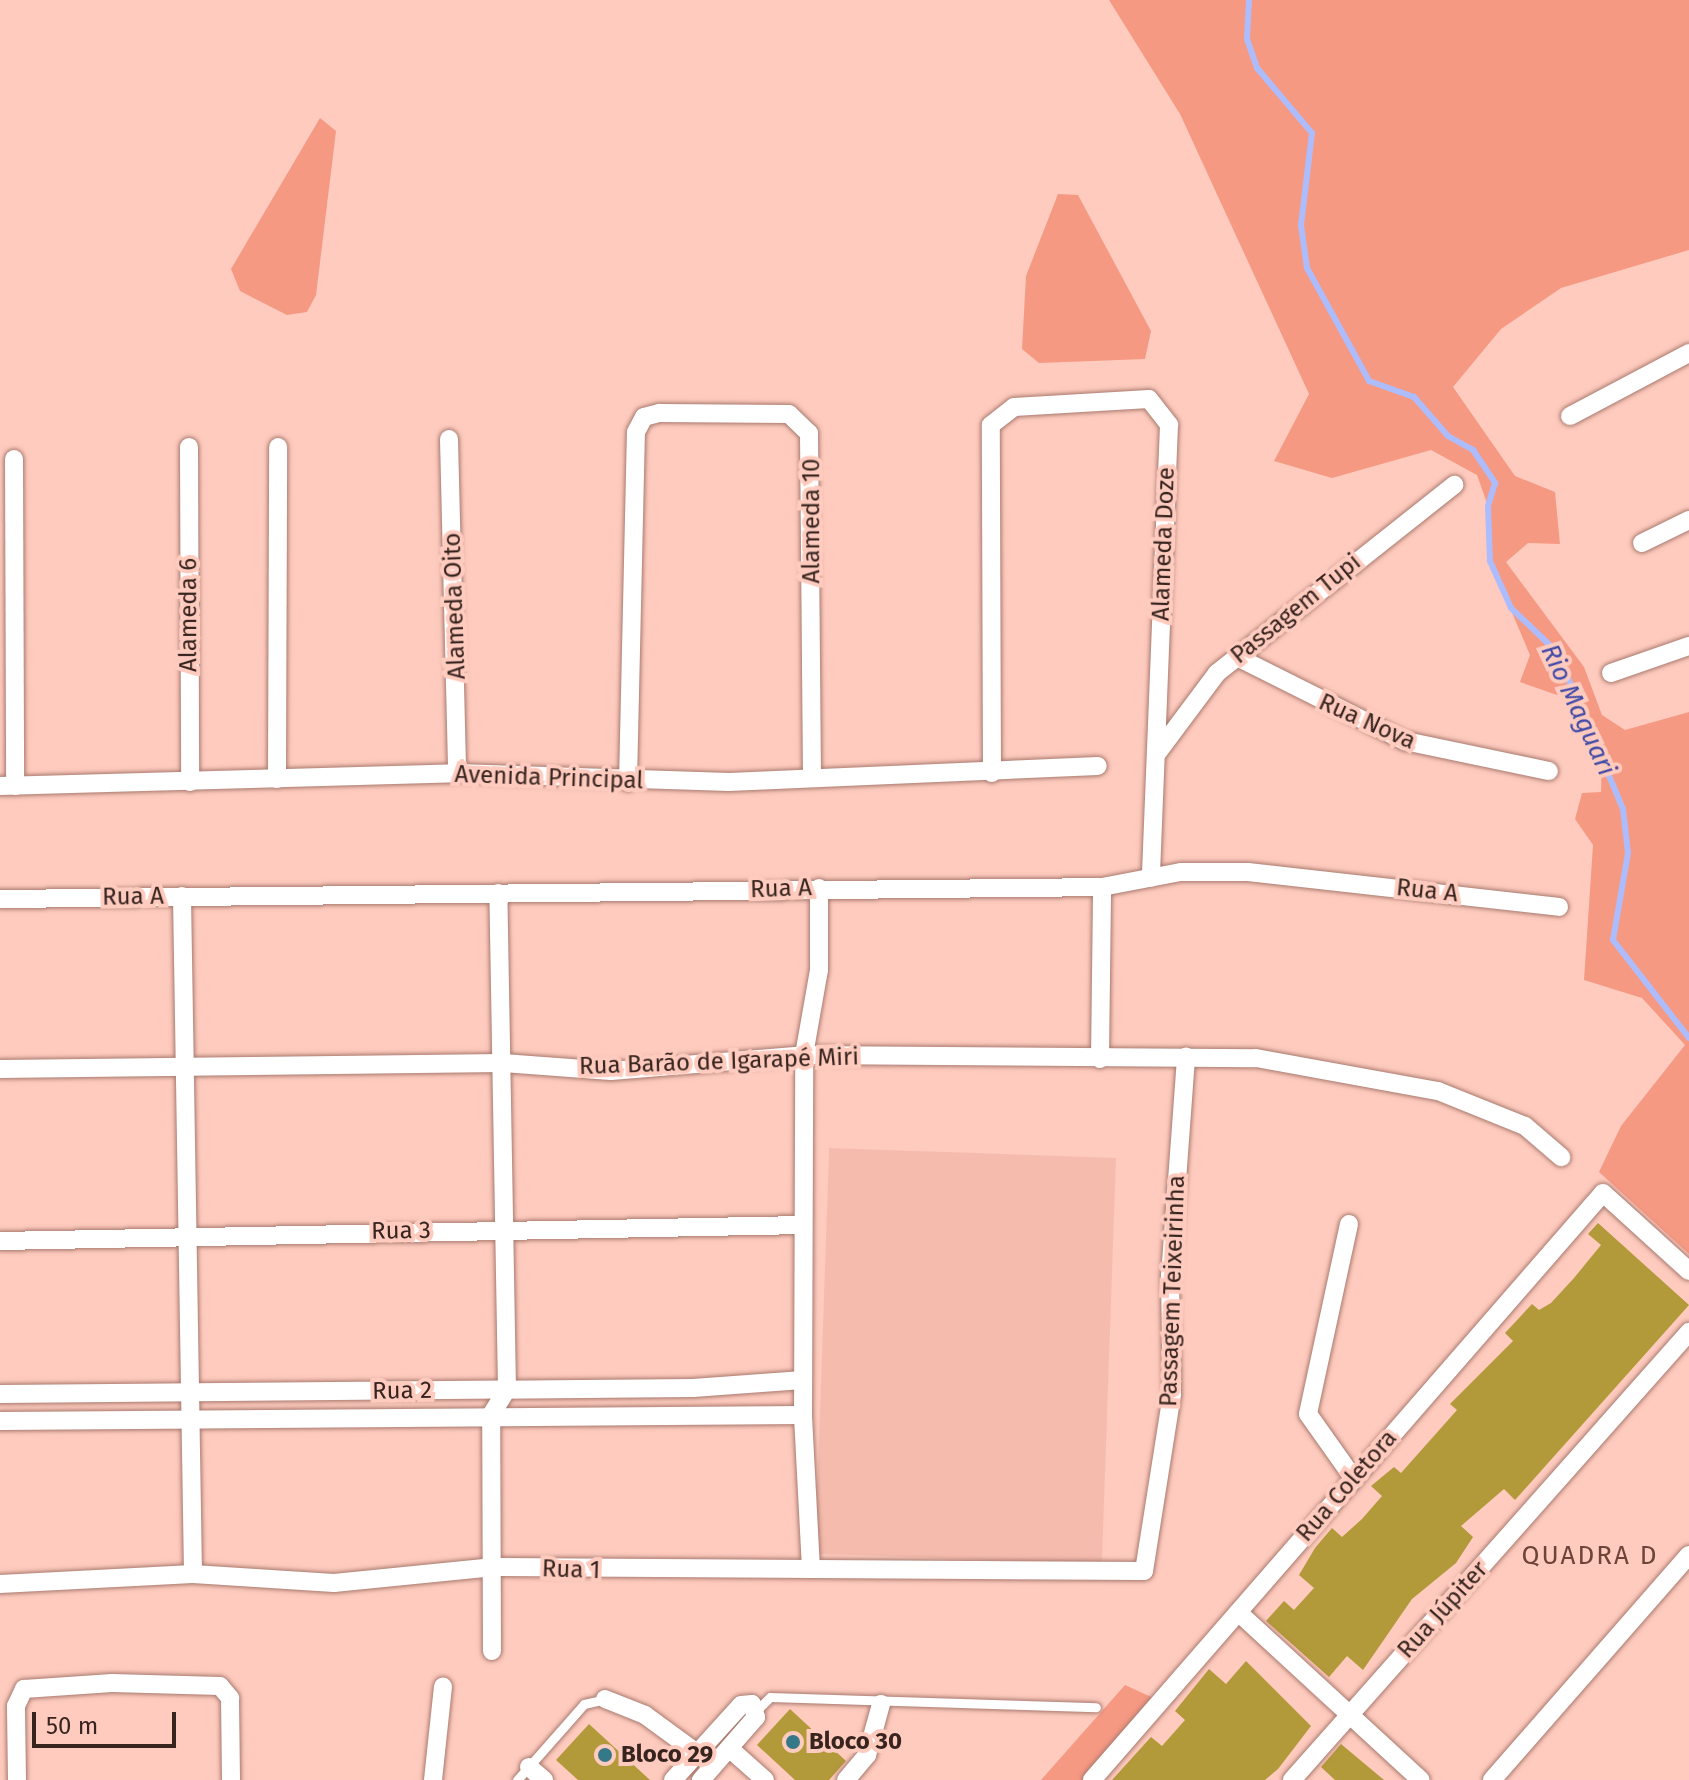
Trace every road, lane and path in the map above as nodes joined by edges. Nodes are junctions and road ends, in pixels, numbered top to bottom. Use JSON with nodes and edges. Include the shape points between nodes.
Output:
{"nodes":[{"id":1,"x":1689,"y":353,"type":"edge"},
{"id":2,"x":1570,"y":416,"type":"dead end"},
{"id":3,"x":449,"y":439,"type":"dead end"},
{"id":4,"x":189,"y":447,"type":"dead end"},
{"id":5,"x":278,"y":447,"type":"dead end"},
{"id":6,"x":14,"y":459,"type":"dead end"},
{"id":7,"x":1454,"y":485,"type":"dead end"},
{"id":8,"x":1689,"y":520,"type":"edge"},
{"id":9,"x":1642,"y":543,"type":"dead end"},
{"id":10,"x":1689,"y":646,"type":"edge"},
{"id":11,"x":1239,"y":658,"type":"junction"},
{"id":12,"x":1611,"y":673,"type":"dead end"},
{"id":13,"x":1158,"y":752,"type":"junction"},
{"id":14,"x":1098,"y":766,"type":"dead end"},
{"id":15,"x":1549,"y":771,"type":"dead end"},
{"id":16,"x":457,"y":773,"type":"junction"},
{"id":17,"x":992,"y":773,"type":"junction"},
{"id":18,"x":812,"y":776,"type":"junction"},
{"id":19,"x":277,"y":779,"type":"junction"},
{"id":20,"x":190,"y":782,"type":"junction"},
{"id":21,"x":628,"y":782,"type":"junction"},
{"id":22,"x":8,"y":786,"type":"edge"},
{"id":23,"x":1151,"y":878,"type":"junction"},
{"id":24,"x":1102,"y":887,"type":"junction"},
{"id":25,"x":819,"y":888,"type":"junction"},
{"id":26,"x":498,"y":893,"type":"junction"},
{"id":27,"x":182,"y":896,"type":"junction"},
{"id":28,"x":0,"y":899,"type":"edge"},
{"id":29,"x":1559,"y":907,"type":"dead end"},
{"id":30,"x":804,"y":1055,"type":"junction"},
{"id":31,"x":1186,"y":1057,"type":"junction"},
{"id":32,"x":1100,"y":1059,"type":"junction"},
{"id":33,"x":503,"y":1063,"type":"junction"},
{"id":34,"x":190,"y":1064,"type":"junction"},
{"id":35,"x":0,"y":1069,"type":"edge"},
{"id":36,"x":1561,"y":1157,"type":"dead end"},
{"id":37,"x":1349,"y":1224,"type":"dead end"},
{"id":38,"x":802,"y":1225,"type":"junction"},
{"id":39,"x":504,"y":1231,"type":"junction"},
{"id":40,"x":191,"y":1233,"type":"junction"},
{"id":41,"x":0,"y":1241,"type":"edge"},
{"id":42,"x":1689,"y":1271,"type":"edge"},
{"id":43,"x":1689,"y":1332,"type":"edge"},
{"id":44,"x":803,"y":1380,"type":"junction"},
{"id":45,"x":507,"y":1389,"type":"junction"},
{"id":46,"x":195,"y":1390,"type":"junction"},
{"id":47,"x":0,"y":1394,"type":"edge"},
{"id":48,"x":491,"y":1415,"type":"junction"},
{"id":49,"x":803,"y":1415,"type":"junction"},
{"id":50,"x":194,"y":1417,"type":"junction"},
{"id":51,"x":0,"y":1421,"type":"edge"},
{"id":52,"x":1354,"y":1479,"type":"junction"},
{"id":53,"x":1689,"y":1555,"type":"edge"},
{"id":54,"x":494,"y":1567,"type":"junction"},
{"id":55,"x":811,"y":1569,"type":"junction"},
{"id":56,"x":1144,"y":1571,"type":"joint"},
{"id":57,"x":193,"y":1574,"type":"junction"},
{"id":58,"x":0,"y":1584,"type":"edge"},
{"id":59,"x":1238,"y":1612,"type":"junction"},
{"id":60,"x":492,"y":1651,"type":"dead end"},
{"id":61,"x":443,"y":1687,"type":"dead end"},
{"id":62,"x":605,"y":1699,"type":"joint"},
{"id":63,"x":881,"y":1704,"type":"junction"},
{"id":64,"x":1096,"y":1707,"type":"dead end"},
{"id":65,"x":757,"y":1710,"type":"junction"},
{"id":66,"x":1349,"y":1715,"type":"junction"},
{"id":67,"x":729,"y":1748,"type":"junction"},
{"id":68,"x":692,"y":1759,"type":"junction"},
{"id":69,"x":523,"y":1774,"type":"edge"},
{"id":70,"x":701,"y":1779,"type":"edge"},
{"id":71,"x":17,"y":1780,"type":"edge"},
{"id":72,"x":231,"y":1780,"type":"edge"},
{"id":73,"x":433,"y":1780,"type":"edge"},
{"id":74,"x":544,"y":1780,"type":"edge"},
{"id":75,"x":673,"y":1780,"type":"edge"},
{"id":76,"x":765,"y":1780,"type":"edge"},
{"id":77,"x":846,"y":1780,"type":"edge"},
{"id":78,"x":1092,"y":1780,"type":"edge"},
{"id":79,"x":1292,"y":1780,"type":"edge"},
{"id":80,"x":1421,"y":1780,"type":"edge"},
{"id":81,"x":1492,"y":1780,"type":"edge"}],
"edges":[{"from":1,"to":2,"type":"street"},
{"from":3,"to":16,"type":"street","name":"Alameda Oito"},
{"from":4,"to":20,"type":"street","name":"Alameda 6"},
{"from":5,"to":19,"type":"street"},
{"from":6,"to":22,"type":"street"},
{"from":7,"to":11,"type":"street","name":"Passagem Tupi"},
{"from":8,"to":9,"type":"street"},
{"from":10,"to":12,"type":"street"},
{"from":11,"to":13,"type":"street","name":"Passagem Tupi","via":[[1217,673]]},
{"from":11,"to":15,"type":"street","name":"Rua Nova","via":[[1405,741]]},
{"from":13,"to":17,"type":"street","name":"Alameda Doze","via":[[1167,416],[1136,396],[1014,407],[991,425],[988,441]]},
{"from":13,"to":23,"type":"street","name":"Alameda Doze"},
{"from":14,"to":17,"type":"street","name":"Avenida Principal"},
{"from":16,"to":19,"type":"street","name":"Avenida Principal"},
{"from":16,"to":21,"type":"street","name":"Avenida Principal"},
{"from":17,"to":18,"type":"street","name":"Avenida Principal"},
{"from":18,"to":21,"type":"street","name":"Avenida Principal"},
{"from":18,"to":21,"type":"street","name":"Alameda 10","via":[[812,445],[805,427],[776,413],[644,417],[636,432]]},
{"from":19,"to":20,"type":"street","name":"Avenida Principal"},
{"from":20,"to":22,"type":"street","name":"Avenida Principal"},
{"from":23,"to":24,"type":"street","name":"Rua A"},
{"from":23,"to":29,"type":"street","name":"Rua A","via":[[1248,872]]},
{"from":24,"to":25,"type":"street","name":"Rua A"},
{"from":24,"to":32,"type":"street"},
{"from":25,"to":26,"type":"street","name":"Rua A"},
{"from":25,"to":30,"type":"street","via":[[819,970]]},
{"from":26,"to":27,"type":"street","name":"Rua A"},
{"from":26,"to":33,"type":"street"},
{"from":27,"to":28,"type":"street","name":"Rua A"},
{"from":27,"to":34,"type":"street"},
{"from":30,"to":32,"type":"street","name":"Rua Barão de Igarapé Miri"},
{"from":30,"to":33,"type":"street","name":"Rua Barão de Igarapé Miri","via":[[611,1071]]},
{"from":30,"to":38,"type":"street"},
{"from":31,"to":32,"type":"street","name":"Rua Barão de Igarapé Miri"},
{"from":31,"to":36,"type":"street","name":"Rua Barão de Igarapé Miri","via":[[1256,1058],[1438,1091],[1525,1126]]},
{"from":31,"to":56,"type":"street","name":"Passagem Teixeirinha","via":[[1170,1276],[1172,1394]]},
{"from":33,"to":34,"type":"street","name":"Rua Barão de Igarapé Miri"},
{"from":33,"to":39,"type":"street"},
{"from":34,"to":35,"type":"street","name":"Rua Barão de Igarapé Miri"},
{"from":34,"to":40,"type":"street"},
{"from":37,"to":52,"type":"street","via":[[1308,1414]]},
{"from":38,"to":39,"type":"street","name":"Rua 3"},
{"from":38,"to":44,"type":"street"},
{"from":39,"to":40,"type":"street","name":"Rua 3"},
{"from":39,"to":45,"type":"street"},
{"from":40,"to":41,"type":"street","name":"Rua 3"},
{"from":40,"to":46,"type":"street"},
{"from":42,"to":52,"type":"street","name":"Rua Coletora","via":[[1603,1193]]},
{"from":43,"to":66,"type":"street","name":"Rua Júpiter"},
{"from":44,"to":45,"type":"street","name":"Rua 2"},
{"from":44,"to":49,"type":"street"},
{"from":45,"to":46,"type":"street","name":"Rua 2"},
{"from":45,"to":48,"type":"street"},
{"from":46,"to":47,"type":"street","name":"Rua 2"},
{"from":46,"to":50,"type":"street"},
{"from":48,"to":49,"type":"street","name":"Rua 2"},
{"from":48,"to":50,"type":"street","name":"Rua 2"},
{"from":48,"to":54,"type":"street"},
{"from":49,"to":55,"type":"street"},
{"from":50,"to":51,"type":"street","name":"Rua 2"},
{"from":50,"to":57,"type":"street"},
{"from":52,"to":59,"type":"street","name":"Rua Coletora"},
{"from":53,"to":81,"type":"street"},
{"from":54,"to":55,"type":"street","name":"Rua 1"},
{"from":54,"to":57,"type":"street","name":"Rua 1","via":[[334,1583]]},
{"from":54,"to":60,"type":"street"},
{"from":55,"to":56,"type":"street","name":"Rua 1"},
{"from":57,"to":58,"type":"street","name":"Rua 1"},
{"from":59,"to":66,"type":"street"},
{"from":59,"to":78,"type":"street","name":"Rua Coletora"},
{"from":61,"to":73,"type":"street"},
{"from":62,"to":68,"type":"street","via":[[645,1715]]},
{"from":62,"to":69,"type":"lane","via":[[584,1704]]},
{"from":63,"to":64,"type":"lane"},
{"from":63,"to":65,"type":"lane","via":[[770,1697]]},
{"from":63,"to":77,"type":"street","via":[[867,1755]]},
{"from":65,"to":67,"type":"street"},
{"from":65,"to":68,"type":"street","via":[[743,1703]]},
{"from":66,"to":79,"type":"street","name":"Rua Júpiter"},
{"from":66,"to":80,"type":"street"},
{"from":67,"to":70,"type":"street"},
{"from":67,"to":76,"type":"street"},
{"from":68,"to":70,"type":"street"},
{"from":68,"to":75,"type":"street"},
{"from":69,"to":74,"type":"street"},
{"from":71,"to":72,"type":"street","via":[[16,1706],[24,1689],[112,1683],[220,1686],[230,1698]]}]}
